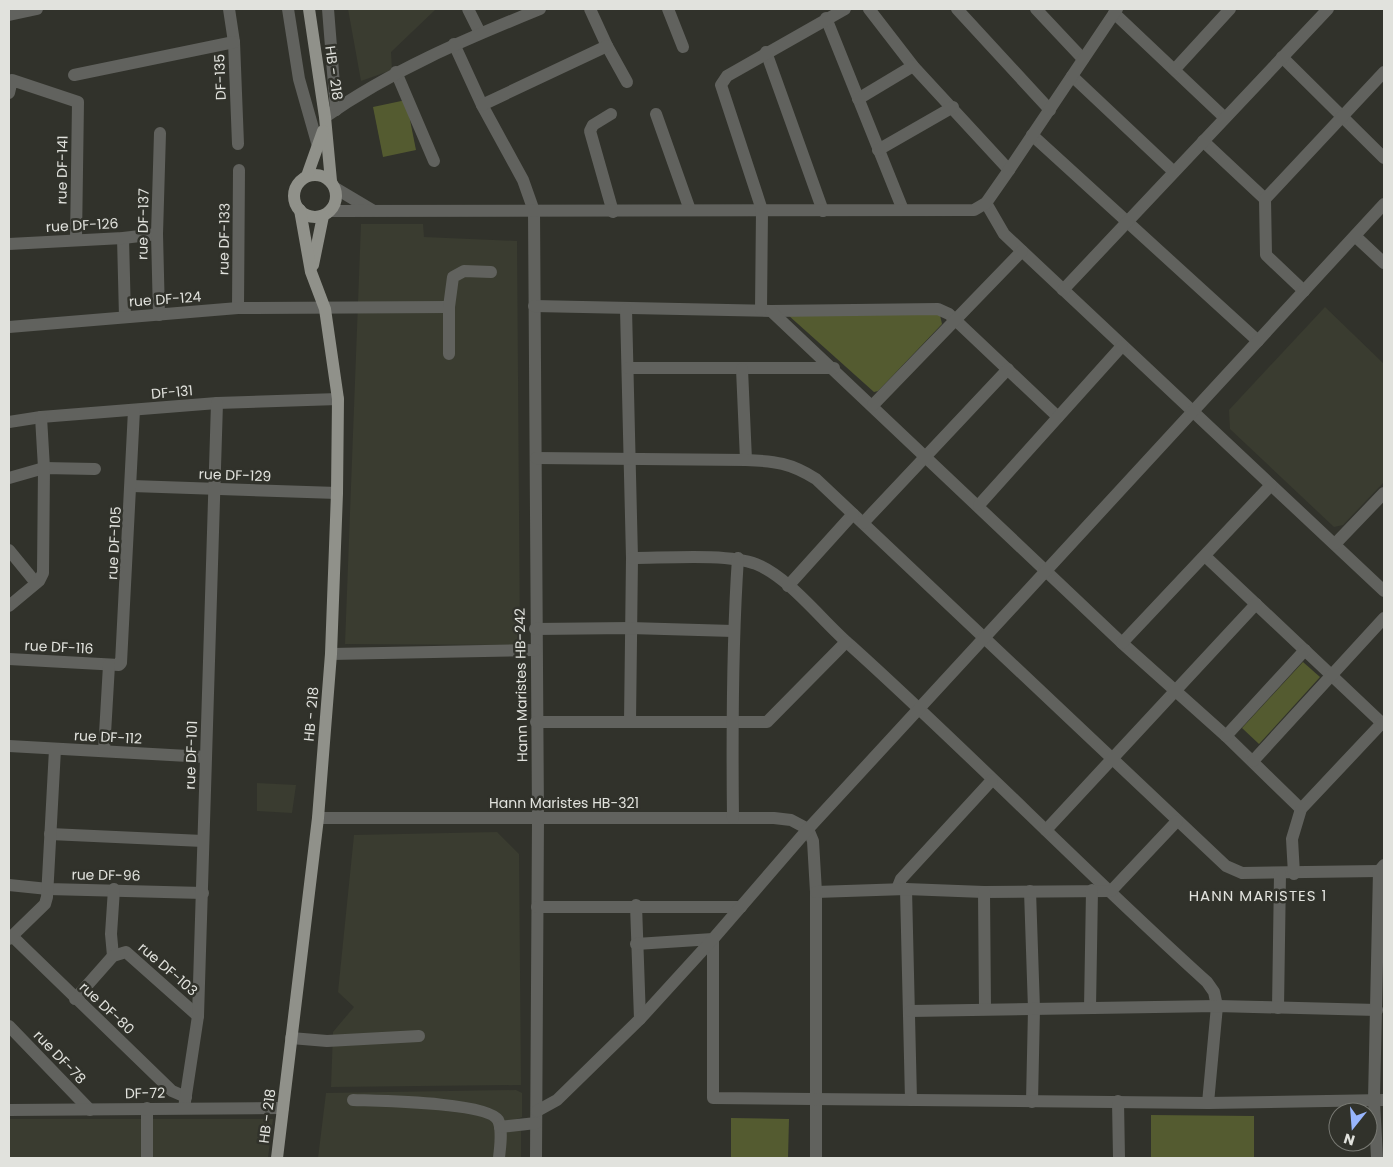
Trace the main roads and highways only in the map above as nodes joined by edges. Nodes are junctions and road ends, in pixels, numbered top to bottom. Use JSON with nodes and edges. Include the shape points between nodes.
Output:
{"nodes":[{"id":1,"x":309,"y":9,"type":"edge"},
{"id":2,"x":324,"y":122,"type":"junction"},
{"id":3,"x":308,"y":176,"type":"junction"},
{"id":4,"x":333,"y":185,"type":"junction"},
{"id":5,"x":300,"y":210,"type":"junction"},
{"id":6,"x":326,"y":213,"type":"junction"},
{"id":7,"x":312,"y":272,"type":"junction"},
{"id":8,"x":276,"y":1158,"type":"edge"}],
"edges":[{"from":1,"to":2,"type":"main road","name":"HB - 218"},
{"from":2,"to":3,"type":"main road","name":"HB - 218"},
{"from":2,"to":4,"type":"main road","name":"HB - 218"},
{"from":3,"to":4,"type":"main road","via":[[316,175]]},
{"from":3,"to":5,"type":"main road","via":[[300,180],[294,196]]},
{"from":4,"to":6,"type":"main road","via":[[335,204]]},
{"from":5,"to":6,"type":"main road","via":[[307,215]]},
{"from":5,"to":7,"type":"main road","name":"HB - 218"},
{"from":6,"to":7,"type":"main road"},
{"from":7,"to":8,"type":"main road","name":"HB - 218","via":[[325,308],[338,399],[331,654],[318,818]]}]}
